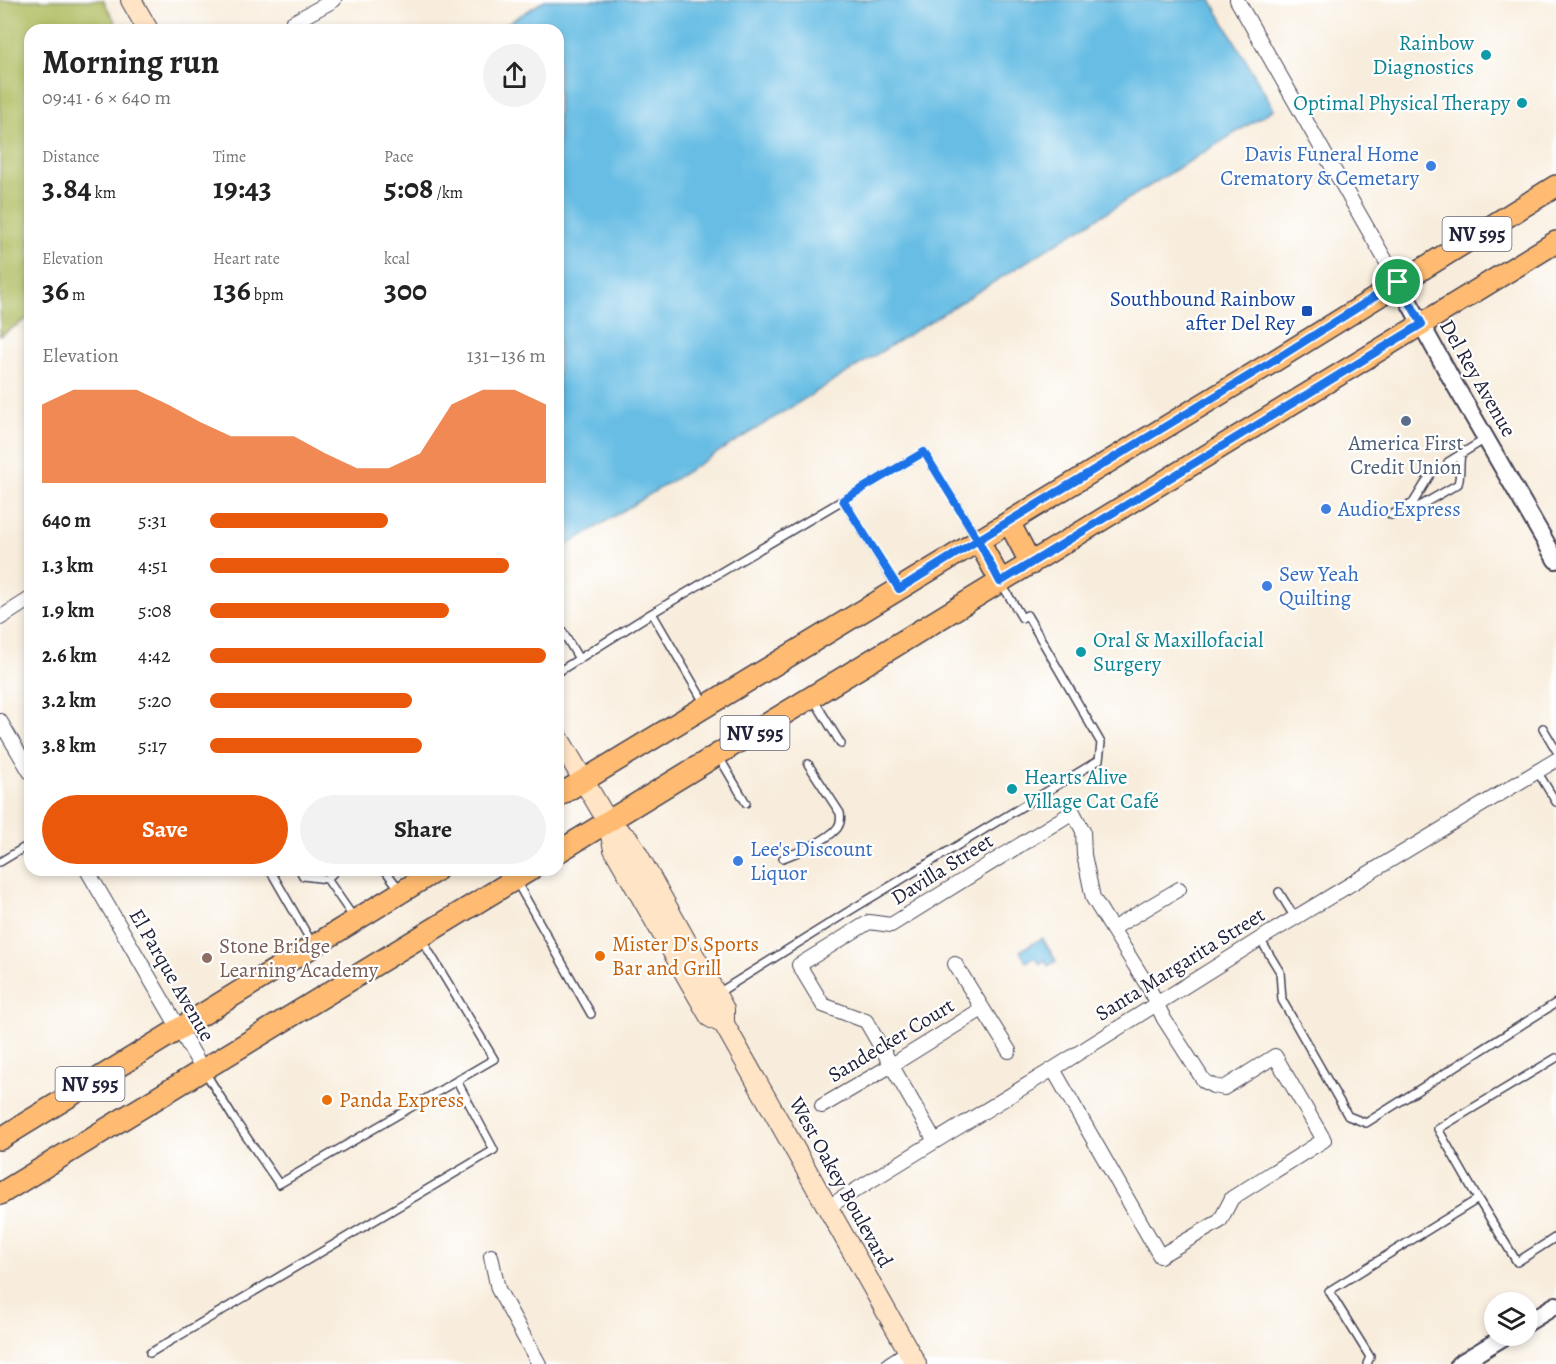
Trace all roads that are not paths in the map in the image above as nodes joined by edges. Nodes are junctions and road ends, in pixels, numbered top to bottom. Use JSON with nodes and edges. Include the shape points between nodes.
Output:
{"nodes":[{"id":1,"x":131,"y":0,"type":"edge"},
{"id":2,"x":334,"y":0,"type":"edge"},
{"id":3,"x":1237,"y":0,"type":"edge"},
{"id":4,"x":292,"y":23,"type":"dead end"},
{"id":5,"x":145,"y":24,"type":"edge"},
{"id":6,"x":1556,"y":186,"type":"edge"},
{"id":7,"x":1556,"y":242,"type":"edge"},
{"id":8,"x":1398,"y":282,"type":"junction"},
{"id":9,"x":1422,"y":324,"type":"junction"},
{"id":10,"x":1487,"y":438,"type":"junction"},
{"id":11,"x":1461,"y":454,"type":"junction"},
{"id":12,"x":1448,"y":462,"type":"dead end"},
{"id":13,"x":1431,"y":472,"type":"dead end"},
{"id":14,"x":843,"y":500,"type":"junction"},
{"id":15,"x":1413,"y":503,"type":"junction"},
{"id":16,"x":1391,"y":515,"type":"dead end"},
{"id":17,"x":1009,"y":522,"type":"junction"},
{"id":18,"x":978,"y":540,"type":"junction"},
{"id":19,"x":1556,"y":560,"type":"edge"},
{"id":20,"x":1031,"y":564,"type":"junction"},
{"id":21,"x":1000,"y":582,"type":"junction"},
{"id":22,"x":899,"y":589,"type":"junction"},
{"id":23,"x":24,"y":603,"type":"edge"},
{"id":24,"x":652,"y":613,"type":"junction"},
{"id":25,"x":0,"y":618,"type":"edge"},
{"id":26,"x":564,"y":634,"type":"edge"},
{"id":27,"x":579,"y":659,"type":"junction"},
{"id":28,"x":564,"y":668,"type":"edge"},
{"id":29,"x":812,"y":698,"type":"junction"},
{"id":30,"x":707,"y":706,"type":"junction"},
{"id":31,"x":0,"y":721,"type":"edge"},
{"id":32,"x":1543,"y":728,"type":"dead end"},
{"id":33,"x":841,"y":744,"type":"dead end"},
{"id":34,"x":564,"y":747,"type":"edge"},
{"id":35,"x":1556,"y":750,"type":"edge"},
{"id":36,"x":24,"y":752,"type":"edge"},
{"id":37,"x":718,"y":755,"type":"junction"},
{"id":38,"x":1556,"y":760,"type":"edge"},
{"id":39,"x":808,"y":764,"type":"dead end"},
{"id":40,"x":1537,"y":771,"type":"junction"},
{"id":41,"x":584,"y":780,"type":"junction"},
{"id":42,"x":564,"y":792,"type":"edge"},
{"id":43,"x":1556,"y":802,"type":"edge"},
{"id":44,"x":746,"y":803,"type":"dead end"},
{"id":45,"x":608,"y":822,"type":"junction"},
{"id":46,"x":24,"y":847,"type":"edge"},
{"id":47,"x":564,"y":848,"type":"edge"},
{"id":48,"x":783,"y":858,"type":"dead end"},
{"id":49,"x":0,"y":861,"type":"edge"},
{"id":50,"x":90,"y":876,"type":"edge"},
{"id":51,"x":273,"y":876,"type":"edge"},
{"id":52,"x":303,"y":876,"type":"edge"},
{"id":53,"x":330,"y":876,"type":"edge"},
{"id":54,"x":389,"y":876,"type":"edge"},
{"id":55,"x":427,"y":876,"type":"edge"},
{"id":56,"x":520,"y":876,"type":"edge"},
{"id":57,"x":522,"y":876,"type":"edge"},
{"id":58,"x":327,"y":879,"type":"junction"},
{"id":59,"x":1179,"y":889,"type":"dead end"},
{"id":60,"x":401,"y":892,"type":"junction"},
{"id":61,"x":1279,"y":892,"type":"dead end"},
{"id":62,"x":1295,"y":918,"type":"junction"},
{"id":63,"x":355,"y":920,"type":"junction"},
{"id":64,"x":1112,"y":929,"type":"junction"},
{"id":65,"x":421,"y":937,"type":"junction"},
{"id":66,"x":1260,"y":939,"type":"junction"},
{"id":67,"x":313,"y":945,"type":"junction"},
{"id":68,"x":955,"y":964,"type":"dead end"},
{"id":69,"x":716,"y":994,"type":"junction"},
{"id":70,"x":1157,"y":1003,"type":"junction"},
{"id":71,"x":1556,"y":1003,"type":"edge"},
{"id":72,"x":982,"y":1009,"type":"junction"},
{"id":73,"x":591,"y":1014,"type":"dead end"},
{"id":74,"x":724,"y":1024,"type":"junction"},
{"id":75,"x":179,"y":1029,"type":"junction"},
{"id":76,"x":1009,"y":1052,"type":"dead end"},
{"id":77,"x":1556,"y":1058,"type":"edge"},
{"id":78,"x":892,"y":1065,"type":"junction"},
{"id":79,"x":1053,"y":1069,"type":"junction"},
{"id":80,"x":203,"y":1070,"type":"junction"},
{"id":81,"x":457,"y":1081,"type":"junction"},
{"id":82,"x":822,"y":1106,"type":"dead end"},
{"id":83,"x":0,"y":1139,"type":"edge"},
{"id":84,"x":935,"y":1141,"type":"junction"},
{"id":85,"x":0,"y":1194,"type":"edge"},
{"id":86,"x":1478,"y":1199,"type":"junction"},
{"id":87,"x":828,"y":1207,"type":"junction"},
{"id":88,"x":1556,"y":1237,"type":"edge"},
{"id":89,"x":491,"y":1256,"type":"dead end"},
{"id":90,"x":1555,"y":1309,"type":"edge"},
{"id":91,"x":1538,"y":1318,"type":"edge"},
{"id":92,"x":1489,"y":1346,"type":"edge"},
{"id":93,"x":150,"y":1353,"type":"dead end"},
{"id":94,"x":912,"y":1358,"type":"edge"},
{"id":95,"x":540,"y":1364,"type":"edge"},
{"id":96,"x":889,"y":1364,"type":"edge"},
{"id":97,"x":1367,"y":1364,"type":"edge"},
{"id":98,"x":1460,"y":1364,"type":"edge"}],
"edges":[{"from":1,"to":5,"type":"main road"},
{"from":2,"to":4,"type":"street"},
{"from":3,"to":8,"type":"street","name":"Del Rey Avenue"},
{"from":6,"to":8,"type":"main road","number":"NV 595"},
{"from":7,"to":9,"type":"main road","number":"NV 595"},
{"from":8,"to":9,"type":"street","name":"Del Rey Avenue"},
{"from":8,"to":17,"type":"main road","number":"NV 595"},
{"from":9,"to":10,"type":"street","name":"Del Rey Avenue"},
{"from":9,"to":20,"type":"main road","number":"NV 595"},
{"from":10,"to":11,"type":"lane"},
{"from":10,"to":19,"type":"street","name":"Del Rey Avenue"},
{"from":11,"to":12,"type":"lane"},
{"from":11,"to":15,"type":"lane","via":[[1458,484],[1416,508]]},
{"from":13,"to":15,"type":"lane"},
{"from":14,"to":18,"type":"lane","via":[[924,452]]},
{"from":14,"to":22,"type":"lane"},
{"from":14,"to":24,"type":"lane"},
{"from":15,"to":16,"type":"lane"},
{"from":17,"to":18,"type":"main road","number":"NV 595"},
{"from":17,"to":20,"type":"main road"},
{"from":18,"to":21,"type":"main road"},
{"from":18,"to":22,"type":"main road","number":"NV 595"},
{"from":20,"to":21,"type":"main road","number":"NV 595"},
{"from":21,"to":29,"type":"main road","number":"NV 595"},
{"from":21,"to":69,"type":"lane","via":[[1022,618],[1027,615],[1101,743],[1099,760]]},
{"from":22,"to":30,"type":"main road","number":"NV 595"},
{"from":23,"to":25,"type":"street"},
{"from":24,"to":27,"type":"lane"},
{"from":24,"to":30,"type":"lane"},
{"from":26,"to":27,"type":"lane"},
{"from":27,"to":28,"type":"lane"},
{"from":29,"to":33,"type":"lane"},
{"from":29,"to":37,"type":"main road","number":"NV 595"},
{"from":30,"to":41,"type":"main road","number":"NV 595"},
{"from":31,"to":36,"type":"street"},
{"from":32,"to":35,"type":"lane"},
{"from":34,"to":41,"type":"main road","name":"West Oakey Boulevard"},
{"from":37,"to":44,"type":"lane"},
{"from":37,"to":45,"type":"main road","number":"NV 595"},
{"from":38,"to":40,"type":"street","name":"Santa Margarita Street"},
{"from":39,"to":48,"type":"lane","via":[[840,813],[841,821],[832,834]]},
{"from":40,"to":43,"type":"lane"},
{"from":40,"to":62,"type":"street","name":"Santa Margarita Street"},
{"from":41,"to":42,"type":"main road","number":"NV 595"},
{"from":41,"to":45,"type":"main road","name":"West Oakey Boulevard"},
{"from":45,"to":47,"type":"main road","number":"NV 595"},
{"from":45,"to":69,"type":"main road","name":"West Oakey Boulevard","via":[[629,840]]},
{"from":45,"to":74,"type":"main road","name":"West Oakey Boulevard","via":[[614,849],[660,931],[710,1017]]},
{"from":46,"to":49,"type":"lane"},
{"from":50,"to":75,"type":"street","name":"El Parque Avenue"},
{"from":51,"to":67,"type":"lane"},
{"from":52,"to":58,"type":"lane"},
{"from":53,"to":58,"type":"lane"},
{"from":54,"to":60,"type":"lane"},
{"from":55,"to":60,"type":"main road","number":"NV 595"},
{"from":56,"to":65,"type":"main road","number":"NV 595"},
{"from":57,"to":73,"type":"lane"},
{"from":58,"to":63,"type":"lane"},
{"from":59,"to":64,"type":"street"},
{"from":60,"to":63,"type":"main road","number":"NV 595"},
{"from":61,"to":62,"type":"lane"},
{"from":62,"to":66,"type":"street","name":"Santa Margarita Street"},
{"from":63,"to":67,"type":"main road","number":"NV 595"},
{"from":64,"to":70,"type":"street"},
{"from":64,"to":78,"type":"street","name":"Davilla Street","via":[[1093,898],[1083,831],[1073,812],[891,925],[870,922],[800,965],[823,1005],[866,1021]]},
{"from":65,"to":80,"type":"main road","number":"NV 595"},
{"from":65,"to":81,"type":"lane","via":[[494,1059]]},
{"from":66,"to":70,"type":"street","name":"Santa Margarita Street"},
{"from":66,"to":71,"type":"lane","via":[[1280,972],[1282,1000],[1348,1116],[1366,1123]]},
{"from":67,"to":75,"type":"main road","number":"NV 595"},
{"from":68,"to":72,"type":"street","name":"Sandecker Court"},
{"from":69,"to":74,"type":"main road","name":"West Oakey Boulevard","via":[[724,1009]]},
{"from":70,"to":79,"type":"street","name":"Santa Margarita Street"},
{"from":70,"to":79,"type":"street","via":[[1204,1081],[1213,1086],[1224,1088],[1275,1056],[1324,1140],[1232,1198],[1220,1221],[1160,1256]]},
{"from":72,"to":76,"type":"street","name":"Sandecker Court"},
{"from":72,"to":78,"type":"street","name":"Sandecker Court"},
{"from":74,"to":87,"type":"main road","name":"West Oakey Boulevard"},
{"from":75,"to":80,"type":"street","name":"El Parque Avenue"},
{"from":75,"to":83,"type":"main road","number":"NV 595"},
{"from":77,"to":86,"type":"lane","via":[[1438,1129]]},
{"from":78,"to":82,"type":"street","name":"Sandecker Court"},
{"from":78,"to":84,"type":"street"},
{"from":79,"to":84,"type":"street","name":"Santa Margarita Street"},
{"from":80,"to":81,"type":"lane","via":[[279,1184]]},
{"from":80,"to":85,"type":"main road","number":"NV 595"},
{"from":81,"to":93,"type":"lane","via":[[494,1150]]},
{"from":84,"to":87,"type":"street","name":"Santa Margarita Street"},
{"from":86,"to":88,"type":"lane","via":[[1517,1262]]},
{"from":86,"to":97,"type":"lane","via":[[1329,1291],[1370,1357]]},
{"from":87,"to":94,"type":"main road","name":"West Oakey Boulevard"},
{"from":89,"to":95,"type":"street","via":[[498,1289]]},
{"from":90,"to":91,"type":"street"},
{"from":92,"to":98,"type":"street"},
{"from":94,"to":96,"type":"street"}]}
